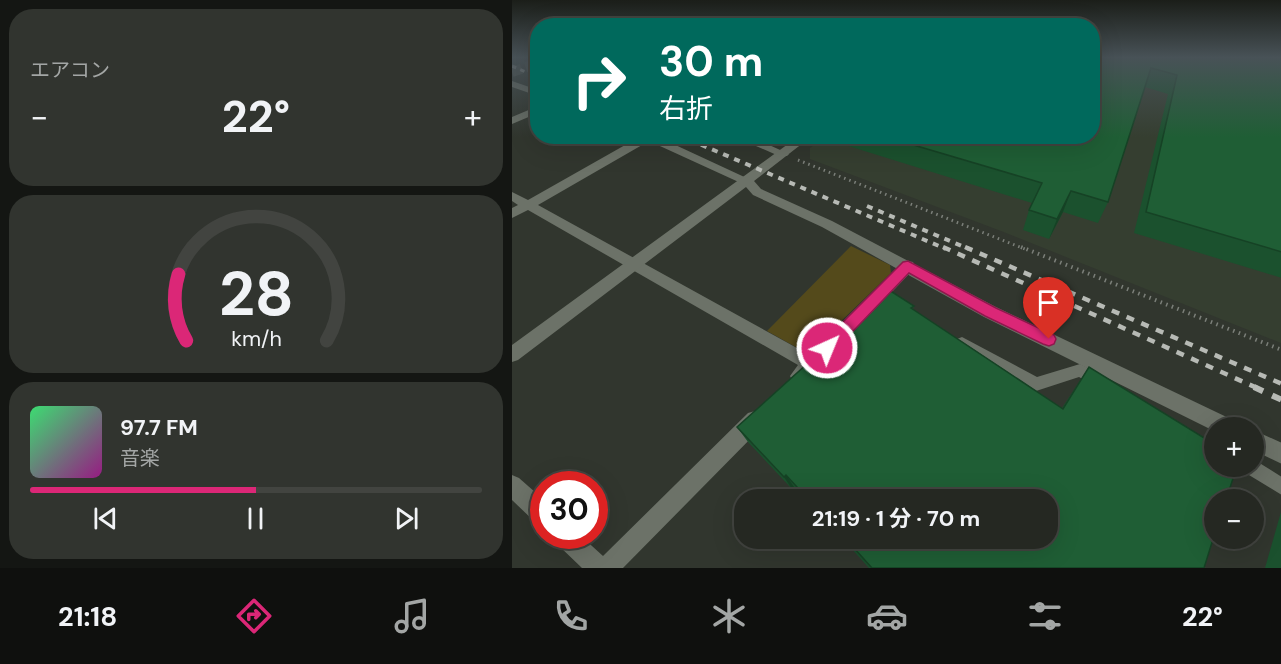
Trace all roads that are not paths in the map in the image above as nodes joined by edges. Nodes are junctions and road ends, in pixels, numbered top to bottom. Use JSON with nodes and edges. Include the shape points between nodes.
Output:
{"nodes":[{"id":1,"x":513,"y":85,"type":"edge"},
{"id":2,"x":530,"y":90,"type":"edge"},
{"id":3,"x":530,"y":113,"type":"edge"},
{"id":4,"x":512,"y":121,"type":"edge"},
{"id":5,"x":635,"y":144,"type":"edge"},
{"id":6,"x":663,"y":144,"type":"edge"},
{"id":7,"x":758,"y":144,"type":"edge"},
{"id":8,"x":797,"y":144,"type":"edge"},
{"id":9,"x":784,"y":154,"type":"junction"},
{"id":10,"x":747,"y":182,"type":"junction"},
{"id":11,"x":512,"y":196,"type":"edge"},
{"id":12,"x":528,"y":205,"type":"junction"},
{"id":13,"x":512,"y":214,"type":"edge"},
{"id":14,"x":635,"y":264,"type":"junction"},
{"id":15,"x":908,"y":266,"type":"junction"},
{"id":16,"x":946,"y":335,"type":"edge"},
{"id":17,"x":512,"y":355,"type":"edge"},
{"id":18,"x":819,"y":356,"type":"junction"},
{"id":19,"x":1110,"y":387,"type":"edge"},
{"id":20,"x":787,"y":389,"type":"edge"},
{"id":21,"x":770,"y":405,"type":"edge"},
{"id":22,"x":1205,"y":417,"type":"edge"},
{"id":23,"x":1264,"y":445,"type":"edge"},
{"id":24,"x":1282,"y":454,"type":"edge"},
{"id":25,"x":1264,"y":475,"type":"edge"},
{"id":26,"x":512,"y":485,"type":"edge"},
{"id":27,"x":1282,"y":486,"type":"edge"},
{"id":28,"x":530,"y":502,"type":"edge"},
{"id":29,"x":579,"y":549,"type":"edge"},
{"id":30,"x":599,"y":568,"type":"edge"},
{"id":31,"x":607,"y":568,"type":"edge"}],
"edges":[{"from":1,"to":2,"type":"street"},
{"from":3,"to":4,"type":"street"},
{"from":5,"to":12,"type":"street"},
{"from":6,"to":10,"type":"street"},
{"from":7,"to":9,"type":"street"},
{"from":8,"to":9,"type":"street"},
{"from":9,"to":10,"type":"street"},
{"from":10,"to":14,"type":"street"},
{"from":10,"to":15,"type":"street","via":[[757,192]]},
{"from":11,"to":12,"type":"street"},
{"from":12,"to":13,"type":"street"},
{"from":12,"to":14,"type":"street"},
{"from":14,"to":17,"type":"street"},
{"from":14,"to":18,"type":"street"},
{"from":15,"to":18,"type":"street"},
{"from":15,"to":22,"type":"street","via":[[990,312]]},
{"from":16,"to":19,"type":"lane","via":[[1036,384],[1079,370]]},
{"from":18,"to":20,"type":"street"},
{"from":21,"to":31,"type":"street"},
{"from":23,"to":24,"type":"street"},
{"from":25,"to":27,"type":"lane"},
{"from":26,"to":28,"type":"street"},
{"from":29,"to":30,"type":"street"}]}
